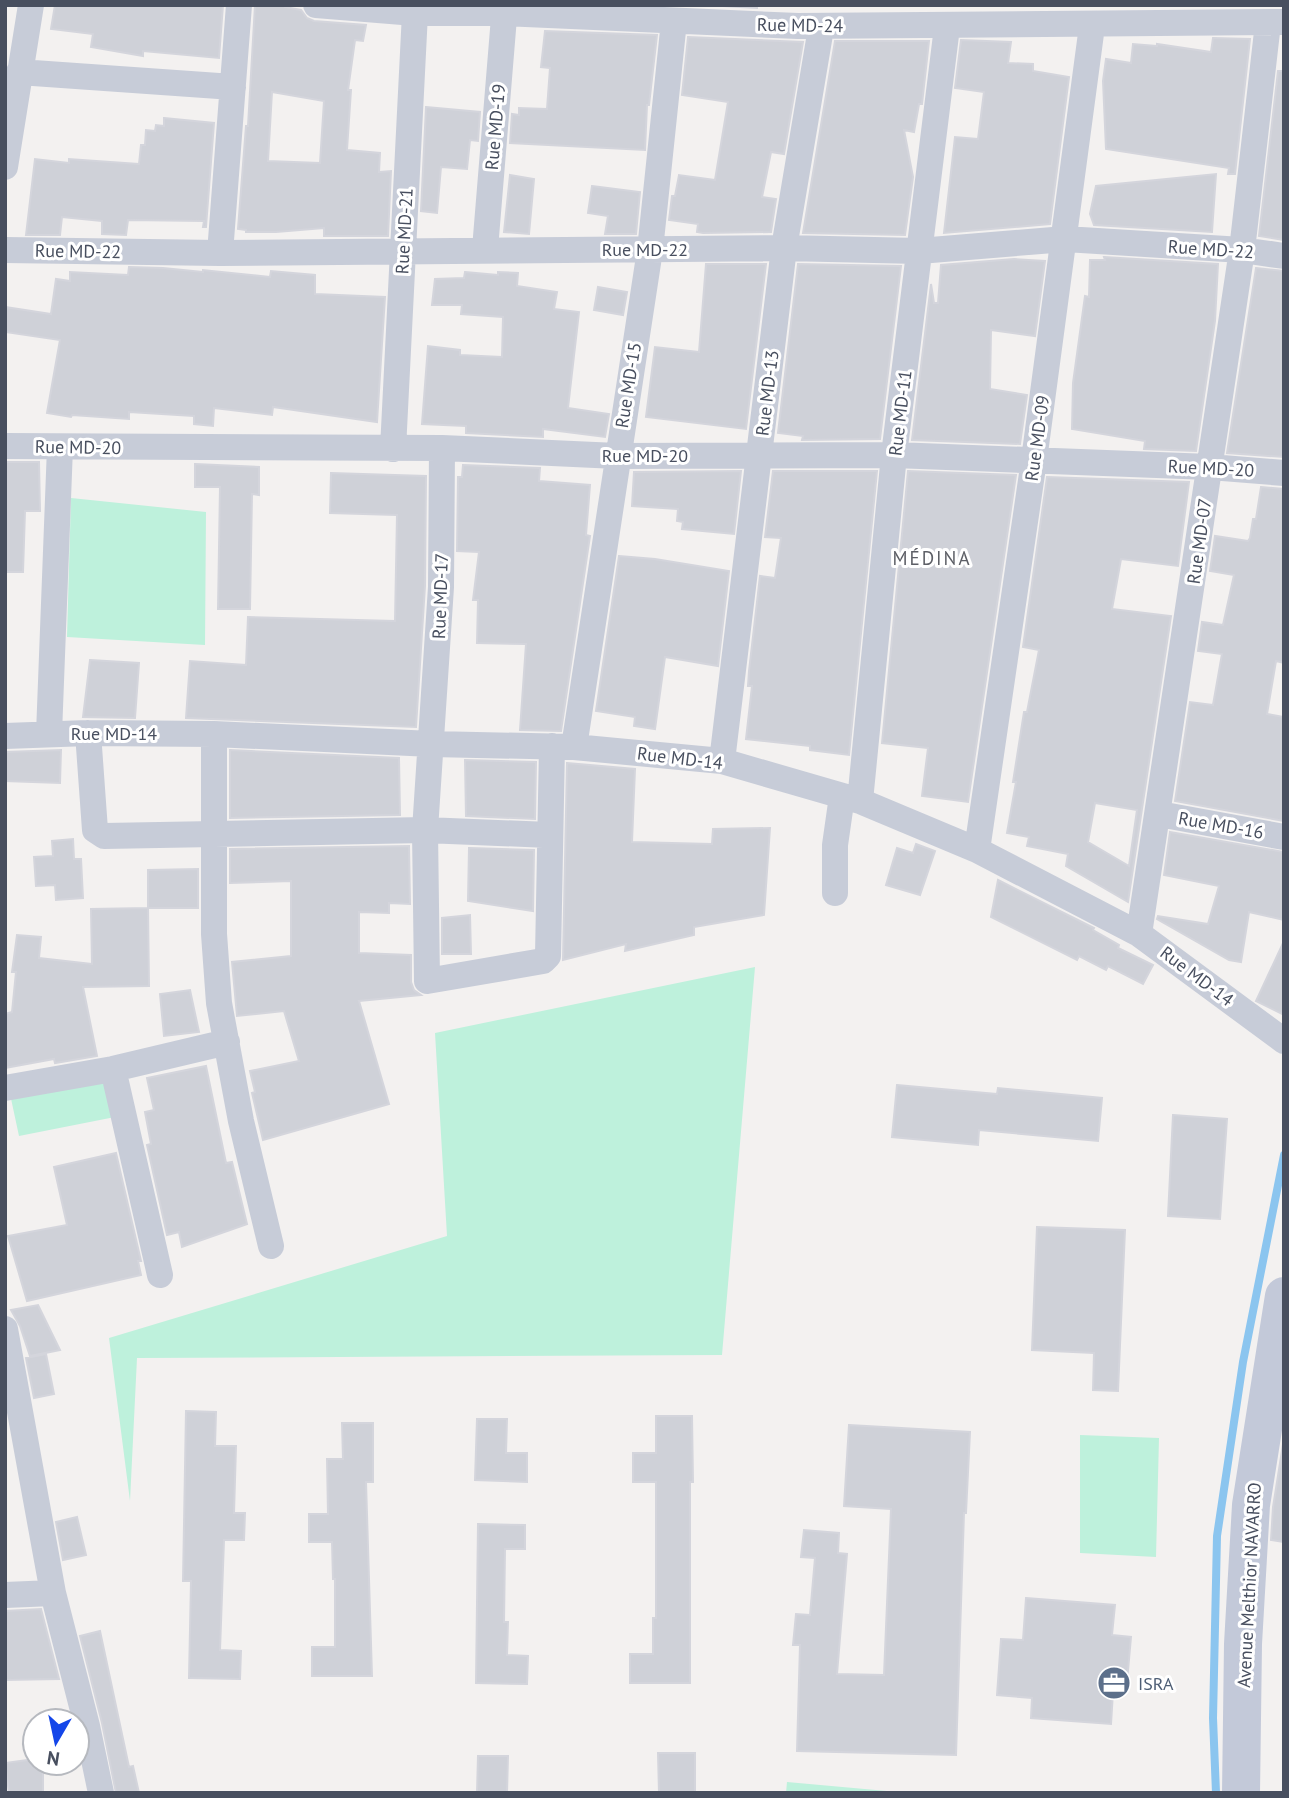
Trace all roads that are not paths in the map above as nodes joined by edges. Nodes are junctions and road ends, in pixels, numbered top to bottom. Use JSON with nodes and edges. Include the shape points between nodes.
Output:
{"nodes":[{"id":1,"x":31,"y":5,"type":"edge"},
{"id":2,"x":239,"y":5,"type":"edge"},
{"id":3,"x":316,"y":5,"type":"edge"},
{"id":4,"x":505,"y":9,"type":"edge"},
{"id":5,"x":415,"y":13,"type":"junction"},
{"id":6,"x":690,"y":16,"type":"edge"},
{"id":7,"x":805,"y":19,"type":"edge"},
{"id":8,"x":1276,"y":23,"type":"edge"},
{"id":9,"x":1092,"y":26,"type":"junction"},
{"id":10,"x":947,"y":27,"type":"junction"},
{"id":11,"x":19,"y":72,"type":"junction"},
{"id":12,"x":233,"y":87,"type":"junction"},
{"id":13,"x":5,"y":167,"type":"edge"},
{"id":14,"x":1065,"y":239,"type":"junction"},
{"id":15,"x":784,"y":247,"type":"junction"},
{"id":16,"x":485,"y":249,"type":"junction"},
{"id":17,"x":5,"y":250,"type":"edge"},
{"id":18,"x":650,"y":250,"type":"junction"},
{"id":19,"x":1242,"y":250,"type":"junction"},
{"id":20,"x":403,"y":251,"type":"junction"},
{"id":21,"x":919,"y":251,"type":"junction"},
{"id":22,"x":220,"y":253,"type":"junction"},
{"id":23,"x":1284,"y":256,"type":"edge"},
{"id":24,"x":5,"y":446,"type":"edge"},
{"id":25,"x":60,"y":447,"type":"junction"},
{"id":26,"x":442,"y":448,"type":"junction"},
{"id":27,"x":393,"y":449,"type":"junction"},
{"id":28,"x":760,"y":454,"type":"junction"},
{"id":29,"x":617,"y":456,"type":"junction"},
{"id":30,"x":894,"y":456,"type":"junction"},
{"id":31,"x":1034,"y":460,"type":"junction"},
{"id":32,"x":1210,"y":467,"type":"junction"},
{"id":33,"x":1284,"y":473,"type":"edge"},
{"id":34,"x":88,"y":733,"type":"junction"},
{"id":35,"x":50,"y":734,"type":"junction"},
{"id":36,"x":214,"y":734,"type":"junction"},
{"id":37,"x":5,"y":736,"type":"edge"},
{"id":38,"x":432,"y":744,"type":"junction"},
{"id":39,"x":563,"y":747,"type":"junction"},
{"id":40,"x":722,"y":761,"type":"junction"},
{"id":41,"x":851,"y":799,"type":"junction"},
{"id":42,"x":1159,"y":814,"type":"junction"},
{"id":43,"x":425,"y":830,"type":"junction"},
{"id":44,"x":215,"y":833,"type":"junction"},
{"id":45,"x":549,"y":835,"type":"junction"},
{"id":46,"x":1284,"y":836,"type":"edge"},
{"id":47,"x":977,"y":850,"type":"junction"},
{"id":48,"x":835,"y":893,"type":"dead end"},
{"id":49,"x":1139,"y":934,"type":"junction"},
{"id":50,"x":1284,"y":1041,"type":"edge"},
{"id":51,"x":227,"y":1042,"type":"junction"},
{"id":52,"x":113,"y":1069,"type":"junction"},
{"id":53,"x":5,"y":1088,"type":"edge"},
{"id":54,"x":271,"y":1246,"type":"dead end"},
{"id":55,"x":160,"y":1275,"type":"dead end"},
{"id":56,"x":1284,"y":1296,"type":"edge"},
{"id":57,"x":6,"y":1335,"type":"edge"},
{"id":58,"x":1275,"y":1397,"type":"edge"},
{"id":59,"x":53,"y":1592,"type":"junction"},
{"id":60,"x":5,"y":1595,"type":"edge"},
{"id":61,"x":101,"y":1793,"type":"edge"},
{"id":62,"x":1241,"y":1793,"type":"edge"}],
"edges":[{"from":1,"to":11,"type":"street"},
{"from":2,"to":12,"type":"street"},
{"from":3,"to":5,"type":"street","name":"Rue MD-24"},
{"from":4,"to":5,"type":"street","name":"Rue MD-24"},
{"from":4,"to":6,"type":"street","name":"Rue MD-24"},
{"from":4,"to":16,"type":"street","name":"Rue MD-19"},
{"from":5,"to":20,"type":"street","name":"Rue MD-21"},
{"from":6,"to":7,"type":"street","name":"Rue MD-24"},
{"from":6,"to":18,"type":"street","name":"Rue MD-15"},
{"from":7,"to":10,"type":"street","name":"Rue MD-24"},
{"from":7,"to":15,"type":"street","name":"Rue MD-13","via":[[820,34]]},
{"from":8,"to":9,"type":"street","name":"Rue MD-24"},
{"from":8,"to":19,"type":"street","name":"Rue MD-07"},
{"from":9,"to":10,"type":"street","name":"Rue MD-24"},
{"from":9,"to":14,"type":"street","name":"Rue MD-09"},
{"from":10,"to":21,"type":"street","name":"Rue MD-11"},
{"from":11,"to":12,"type":"street"},
{"from":11,"to":13,"type":"street"},
{"from":12,"to":22,"type":"street"},
{"from":14,"to":19,"type":"street","name":"Rue MD-22"},
{"from":14,"to":21,"type":"street","name":"Rue MD-22"},
{"from":14,"to":31,"type":"street","name":"Rue MD-09"},
{"from":15,"to":18,"type":"street","name":"Rue MD-22"},
{"from":15,"to":21,"type":"street","name":"Rue MD-22"},
{"from":15,"to":28,"type":"street","name":"Rue MD-13"},
{"from":16,"to":18,"type":"street","name":"Rue MD-22"},
{"from":16,"to":20,"type":"street","name":"Rue MD-22"},
{"from":17,"to":22,"type":"street","name":"Rue MD-22"},
{"from":18,"to":29,"type":"street","name":"Rue MD-15"},
{"from":19,"to":23,"type":"street","name":"Rue MD-22"},
{"from":19,"to":32,"type":"street","name":"Rue MD-07"},
{"from":20,"to":22,"type":"street","name":"Rue MD-22"},
{"from":20,"to":27,"type":"street","name":"Rue MD-21"},
{"from":21,"to":30,"type":"street","name":"Rue MD-11"},
{"from":24,"to":25,"type":"street","name":"Rue MD-20"},
{"from":25,"to":27,"type":"street","name":"Rue MD-20"},
{"from":25,"to":35,"type":"street"},
{"from":26,"to":27,"type":"street","name":"Rue MD-20"},
{"from":26,"to":29,"type":"street","name":"Rue MD-20"},
{"from":26,"to":38,"type":"street","name":"Rue MD-17","via":[[441,587]]},
{"from":28,"to":29,"type":"street","name":"Rue MD-20"},
{"from":28,"to":30,"type":"street","name":"Rue MD-20"},
{"from":28,"to":40,"type":"street","name":"Rue MD-13"},
{"from":29,"to":39,"type":"street","name":"Rue MD-15"},
{"from":30,"to":31,"type":"street","name":"Rue MD-20"},
{"from":30,"to":41,"type":"street","name":"Rue MD-11"},
{"from":31,"to":32,"type":"street","name":"Rue MD-20"},
{"from":31,"to":47,"type":"street","name":"Rue MD-09"},
{"from":32,"to":33,"type":"street","name":"Rue MD-20"},
{"from":32,"to":42,"type":"street","name":"Rue MD-07"},
{"from":34,"to":35,"type":"street","name":"Rue MD-14"},
{"from":34,"to":36,"type":"street","name":"Rue MD-14"},
{"from":34,"to":44,"type":"street","via":[[95,830],[99,834]]},
{"from":35,"to":37,"type":"street","name":"Rue MD-14"},
{"from":36,"to":38,"type":"street","name":"Rue MD-14"},
{"from":36,"to":44,"type":"street"},
{"from":38,"to":39,"type":"street","name":"Rue MD-14"},
{"from":38,"to":43,"type":"street","name":"Rue MD-17"},
{"from":39,"to":40,"type":"street","name":"Rue MD-14"},
{"from":39,"to":45,"type":"street","name":"Rue MD-15"},
{"from":40,"to":41,"type":"street","name":"Rue MD-14"},
{"from":41,"to":47,"type":"street","name":"Rue MD-14"},
{"from":41,"to":48,"type":"street","name":"Rue MD-11","via":[[835,845]]},
{"from":42,"to":46,"type":"street","name":"Rue MD-16"},
{"from":42,"to":49,"type":"street","name":"Rue MD-07"},
{"from":43,"to":44,"type":"street"},
{"from":43,"to":45,"type":"street"},
{"from":43,"to":45,"type":"street","name":"Rue MD-17","via":[[427,982],[543,961],[548,956]]},
{"from":44,"to":51,"type":"street","via":[[214,934]]},
{"from":47,"to":49,"type":"street","name":"Rue MD-14"},
{"from":49,"to":50,"type":"street","name":"Rue MD-14"},
{"from":51,"to":52,"type":"street"},
{"from":51,"to":54,"type":"street"},
{"from":52,"to":53,"type":"street"},
{"from":52,"to":55,"type":"street"},
{"from":56,"to":58,"type":"street","name":"Avenue Melthior NAVARRO"},
{"from":57,"to":59,"type":"street"},
{"from":58,"to":62,"type":"street","name":"Avenue Melthior NAVARRO","via":[[1251,1505],[1246,1560]]},
{"from":59,"to":60,"type":"street"},
{"from":59,"to":61,"type":"street"}]}
